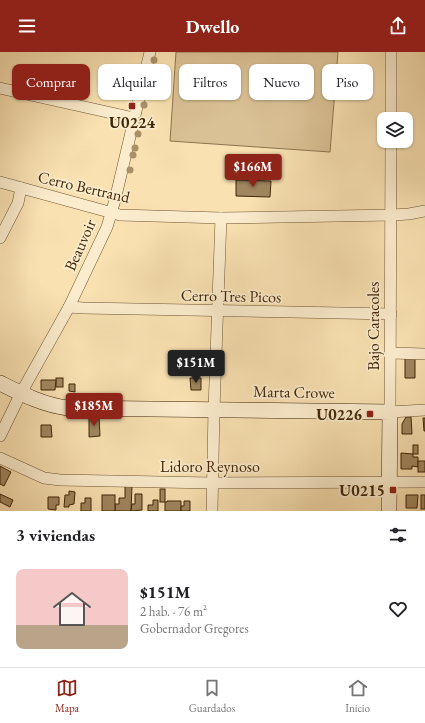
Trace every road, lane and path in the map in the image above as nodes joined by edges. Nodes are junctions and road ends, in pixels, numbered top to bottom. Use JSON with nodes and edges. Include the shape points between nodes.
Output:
{"nodes":[{"id":1,"x":150,"y":52,"type":"edge"},
{"id":2,"x":390,"y":52,"type":"edge"},
{"id":3,"x":0,"y":88,"type":"edge"},
{"id":4,"x":391,"y":112,"type":"edge"},
{"id":5,"x":134,"y":118,"type":"junction"},
{"id":6,"x":391,"y":148,"type":"edge"},
{"id":7,"x":0,"y":182,"type":"edge"},
{"id":8,"x":21,"y":188,"type":"junction"},
{"id":9,"x":425,"y":211,"type":"edge"},
{"id":10,"x":112,"y":213,"type":"junction"},
{"id":11,"x":392,"y":215,"type":"junction"},
{"id":12,"x":221,"y":218,"type":"junction"},
{"id":13,"x":0,"y":238,"type":"edge"},
{"id":14,"x":69,"y":307,"type":"junction"},
{"id":15,"x":218,"y":312,"type":"junction"},
{"id":16,"x":391,"y":314,"type":"junction"},
{"id":17,"x":391,"y":353,"type":"junction"},
{"id":18,"x":425,"y":354,"type":"edge"},
{"id":19,"x":0,"y":383,"type":"edge"},
{"id":20,"x":21,"y":393,"type":"junction"},
{"id":21,"x":214,"y":409,"type":"junction"},
{"id":22,"x":425,"y":410,"type":"edge"},
{"id":23,"x":390,"y":412,"type":"junction"},
{"id":24,"x":0,"y":436,"type":"edge"},
{"id":25,"x":0,"y":458,"type":"edge"},
{"id":26,"x":389,"y":482,"type":"junction"},
{"id":27,"x":425,"y":482,"type":"edge"},
{"id":28,"x":212,"y":483,"type":"junction"},
{"id":29,"x":212,"y":511,"type":"edge"},
{"id":30,"x":389,"y":511,"type":"edge"}],
"edges":[{"from":1,"to":5,"type":"street","name":"Beauvoir"},
{"from":2,"to":4,"type":"street"},
{"from":3,"to":5,"type":"street"},
{"from":5,"to":10,"type":"street","name":"Beauvoir"},
{"from":6,"to":11,"type":"street","name":"Bajo Caracoles"},
{"from":7,"to":8,"type":"street","name":"Cerro Bertrand"},
{"from":8,"to":10,"type":"street","name":"Cerro Bertrand"},
{"from":8,"to":13,"type":"street","via":[[18,203]]},
{"from":9,"to":11,"type":"street","name":"Cerro Bertrand"},
{"from":10,"to":12,"type":"street","name":"Cerro Bertrand"},
{"from":10,"to":14,"type":"street","name":"Beauvoir"},
{"from":11,"to":12,"type":"street","name":"Cerro Bertrand"},
{"from":11,"to":16,"type":"street","name":"Bajo Caracoles"},
{"from":12,"to":15,"type":"street"},
{"from":14,"to":15,"type":"street","name":"Cerro Tres Picos"},
{"from":14,"to":20,"type":"street","name":"Beauvoir"},
{"from":15,"to":16,"type":"street","name":"Cerro Tres Picos"},
{"from":15,"to":21,"type":"street"},
{"from":16,"to":17,"type":"street","name":"Bajo Caracoles"},
{"from":17,"to":18,"type":"street"},
{"from":17,"to":23,"type":"street","name":"Bajo Caracoles"},
{"from":19,"to":20,"type":"street","name":"Marta Crowe"},
{"from":20,"to":21,"type":"street","name":"Marta Crowe","via":[[53,406],[68,408]]},
{"from":20,"to":24,"type":"street","name":"Beauvoir"},
{"from":21,"to":23,"type":"street","name":"Marta Crowe"},
{"from":21,"to":28,"type":"street"},
{"from":22,"to":23,"type":"street","name":"Marta Crowe"},
{"from":23,"to":26,"type":"street","name":"Bajo Caracoles"},
{"from":25,"to":28,"type":"street","name":"Lidoro Reynoso","via":[[50,479]]},
{"from":26,"to":27,"type":"street","name":"Lidoro Reynoso"},
{"from":26,"to":28,"type":"street","name":"Lidoro Reynoso"},
{"from":26,"to":30,"type":"street","name":"Bajo Caracoles"},
{"from":28,"to":29,"type":"street"}]}
